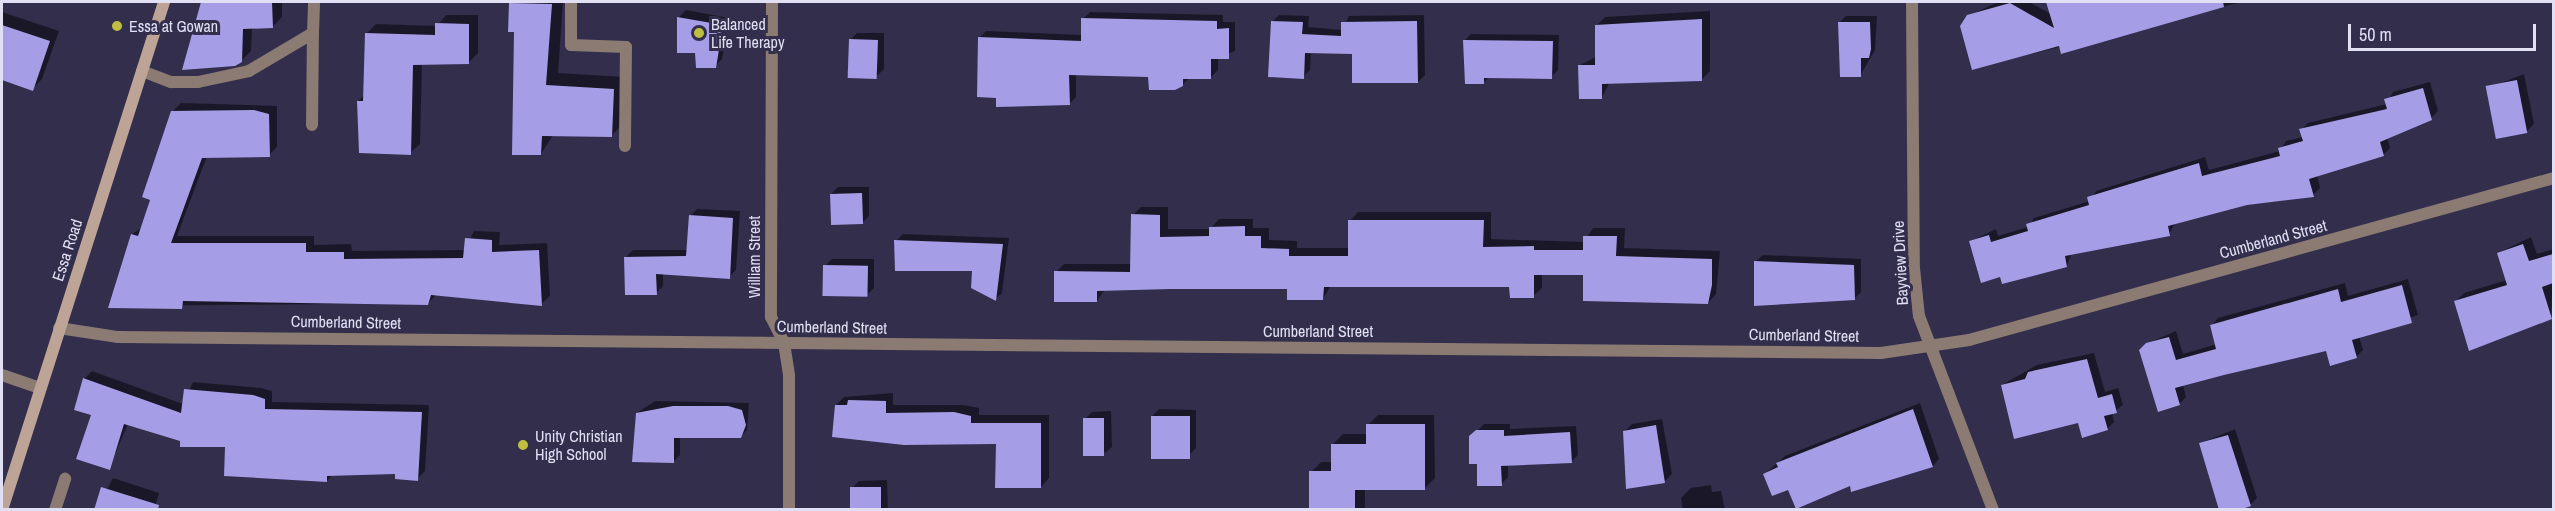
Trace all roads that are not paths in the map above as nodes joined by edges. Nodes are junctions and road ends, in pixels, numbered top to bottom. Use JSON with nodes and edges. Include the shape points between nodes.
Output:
{"nodes":[{"id":1,"x":164,"y":2,"type":"edge"},
{"id":2,"x":314,"y":2,"type":"edge"},
{"id":3,"x":571,"y":2,"type":"edge"},
{"id":4,"x":772,"y":2,"type":"edge"},
{"id":5,"x":1912,"y":2,"type":"edge"},
{"id":6,"x":313,"y":33,"type":"junction"},
{"id":7,"x":142,"y":71,"type":"junction"},
{"id":8,"x":312,"y":124,"type":"dead end"},
{"id":9,"x":625,"y":146,"type":"dead end"},
{"id":10,"x":2553,"y":178,"type":"edge"},
{"id":11,"x":59,"y":328,"type":"junction"},
{"id":12,"x":784,"y":343,"type":"junction"},
{"id":13,"x":1932,"y":346,"type":"junction"},
{"id":14,"x":2,"y":375,"type":"edge"},
{"id":15,"x":40,"y":388,"type":"junction"},
{"id":16,"x":66,"y":479,"type":"dead end"},
{"id":17,"x":2,"y":510,"type":"edge"},
{"id":18,"x":55,"y":510,"type":"edge"},
{"id":19,"x":789,"y":510,"type":"edge"},
{"id":20,"x":1993,"y":510,"type":"edge"}],
"edges":[{"from":1,"to":7,"type":"main road","name":"Essa Road"},
{"from":2,"to":6,"type":"street"},
{"from":3,"to":9,"type":"street","via":[[571,45],[626,47]]},
{"from":4,"to":12,"type":"street","name":"William Street","via":[[771,317]]},
{"from":5,"to":13,"type":"street","name":"Bayview Drive","via":[[1914,268],[1919,316]]},
{"from":6,"to":7,"type":"street","via":[[221,81],[171,82]]},
{"from":6,"to":8,"type":"street"},
{"from":7,"to":11,"type":"main road","name":"Essa Road"},
{"from":10,"to":13,"type":"street","name":"Cumberland Street"},
{"from":11,"to":12,"type":"street","name":"Cumberland Street","via":[[118,337]]},
{"from":11,"to":15,"type":"main road","name":"Essa Road"},
{"from":12,"to":13,"type":"street","name":"Cumberland Street","via":[[1881,353]]},
{"from":12,"to":19,"type":"street","name":"William Street","via":[[789,376]]},
{"from":13,"to":20,"type":"street","name":"Bayview Drive"},
{"from":14,"to":15,"type":"street"},
{"from":15,"to":17,"type":"main road","name":"Essa Road"},
{"from":16,"to":18,"type":"street"}]}
